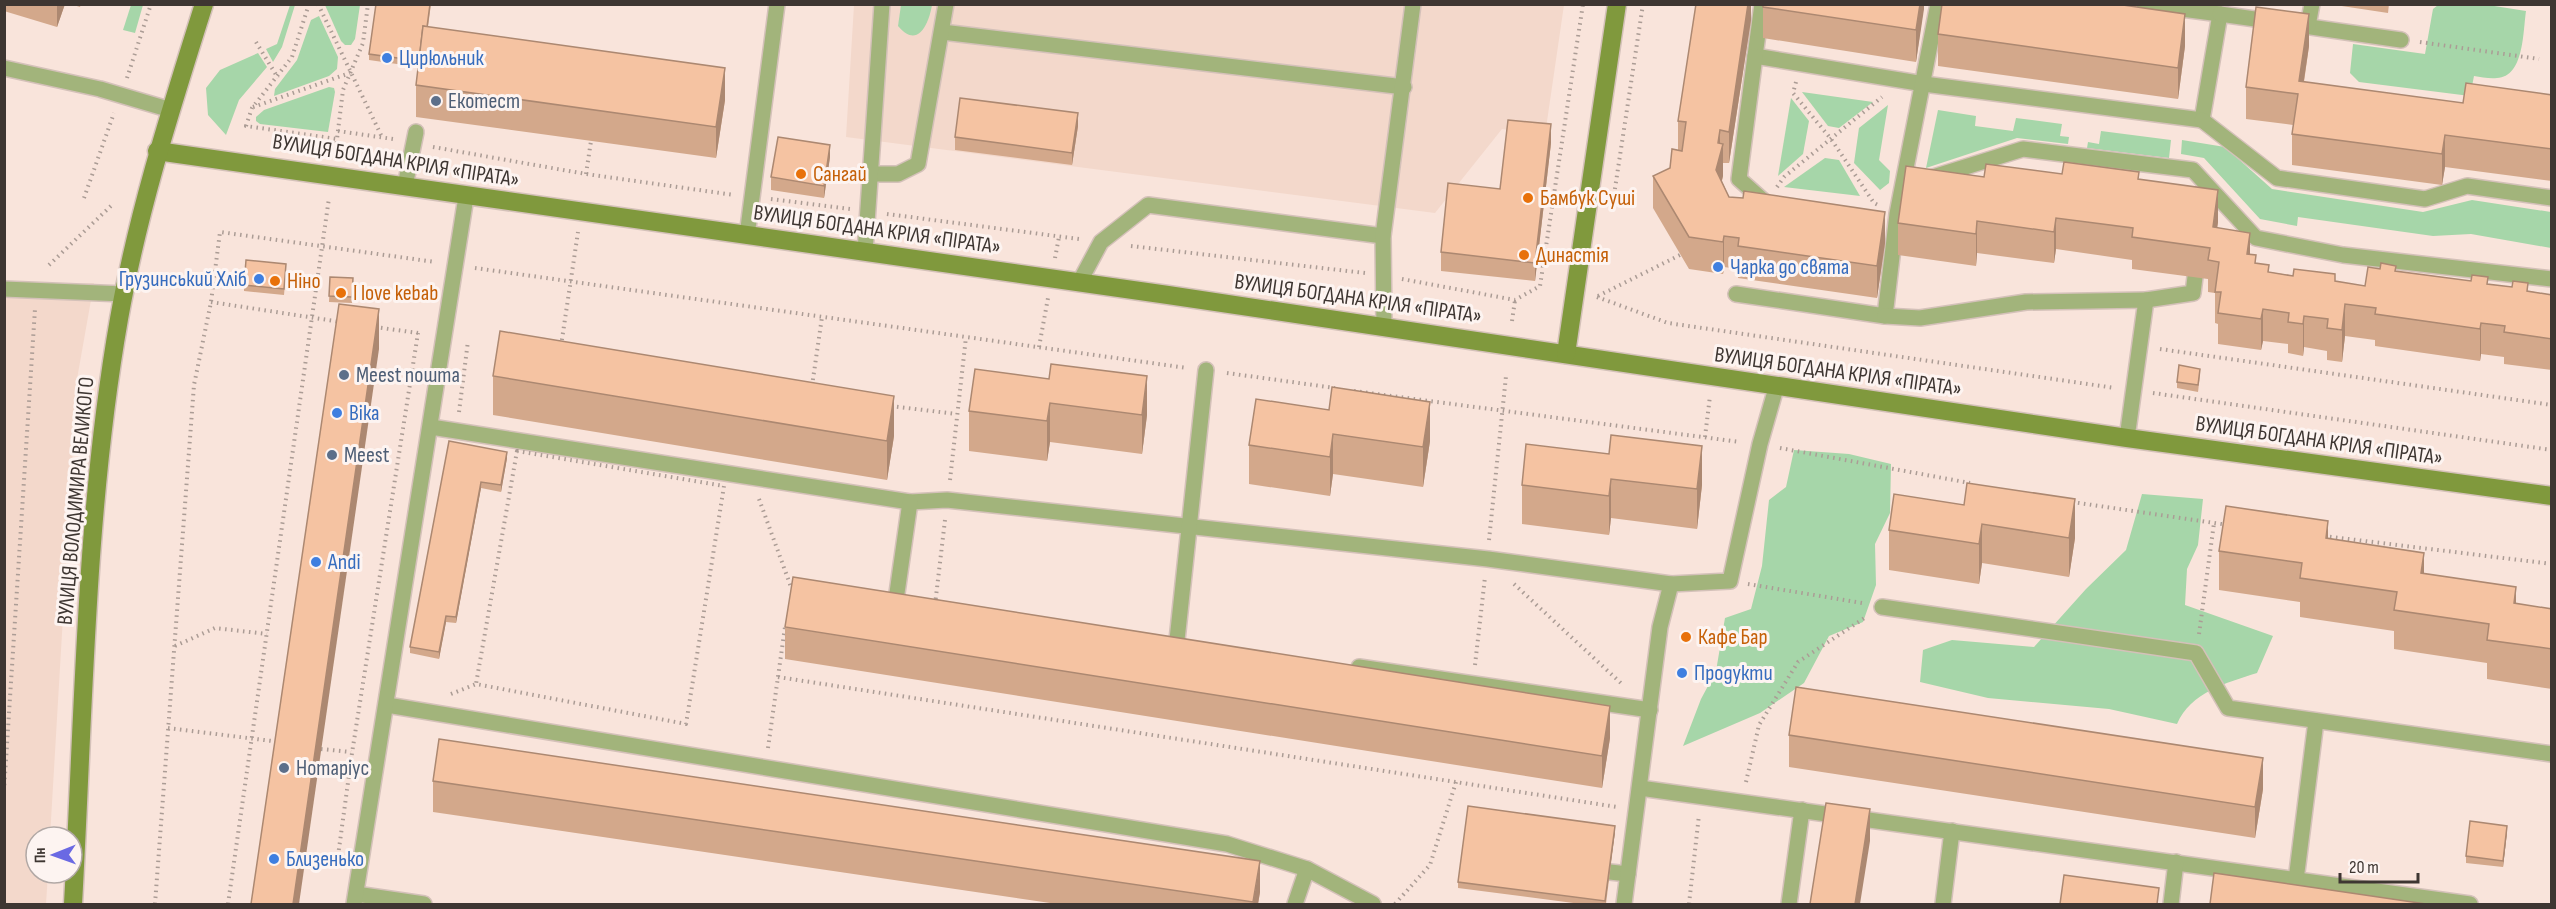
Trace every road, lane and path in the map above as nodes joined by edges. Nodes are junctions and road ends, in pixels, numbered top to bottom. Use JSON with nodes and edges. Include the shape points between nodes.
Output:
{"nodes":[{"id":1,"x":151,"y":4,"type":"edge"},
{"id":2,"x":204,"y":4,"type":"edge"},
{"id":3,"x":309,"y":4,"type":"edge"},
{"id":4,"x":318,"y":4,"type":"edge"},
{"id":5,"x":368,"y":4,"type":"edge"},
{"id":6,"x":777,"y":4,"type":"edge"},
{"id":7,"x":882,"y":4,"type":"edge"},
{"id":8,"x":946,"y":4,"type":"edge"},
{"id":9,"x":1413,"y":4,"type":"edge"},
{"id":10,"x":1584,"y":4,"type":"edge"},
{"id":11,"x":1617,"y":4,"type":"edge"},
{"id":12,"x":1762,"y":4,"type":"edge"},
{"id":13,"x":1938,"y":4,"type":"edge"},
{"id":14,"x":2144,"y":4,"type":"edge"},
{"id":15,"x":2312,"y":4,"type":"edge"},
{"id":16,"x":2220,"y":14,"type":"junction"},
{"id":17,"x":2308,"y":26,"type":"junction"},
{"id":18,"x":942,"y":32,"type":"junction"},
{"id":19,"x":2401,"y":40,"type":"joint"},
{"id":20,"x":256,"y":42,"type":"dead end"},
{"id":21,"x":1755,"y":56,"type":"junction"},
{"id":22,"x":2539,"y":59,"type":"dead end"},
{"id":23,"x":1799,"y":63,"type":"junction"},
{"id":24,"x":4,"y":68,"type":"edge"},
{"id":25,"x":351,"y":73,"type":"junction"},
{"id":26,"x":278,"y":78,"type":"junction"},
{"id":27,"x":1886,"y":78,"type":"junction"},
{"id":28,"x":1924,"y":84,"type":"junction"},
{"id":29,"x":1404,"y":87,"type":"junction"},
{"id":30,"x":121,"y":95,"type":"junction"},
{"id":31,"x":252,"y":108,"type":"junction"},
{"id":32,"x":171,"y":110,"type":"junction"},
{"id":33,"x":2202,"y":120,"type":"junction"},
{"id":34,"x":338,"y":131,"type":"junction"},
{"id":35,"x":382,"y":137,"type":"junction"},
{"id":36,"x":414,"y":137,"type":"junction"},
{"id":37,"x":1832,"y":140,"type":"junction"},
{"id":38,"x":591,"y":141,"type":"edge"},
{"id":39,"x":157,"y":152,"type":"junction"},
{"id":40,"x":586,"y":174,"type":"junction"},
{"id":41,"x":870,"y":174,"type":"junction"},
{"id":42,"x":2206,"y":184,"type":"junction"},
{"id":43,"x":405,"y":186,"type":"junction"},
{"id":44,"x":1904,"y":187,"type":"junction"},
{"id":45,"x":466,"y":197,"type":"junction"},
{"id":46,"x":753,"y":197,"type":"junction"},
{"id":47,"x":84,"y":198,"type":"dead end"},
{"id":48,"x":2552,"y":198,"type":"edge"},
{"id":49,"x":2204,"y":202,"type":"edge"},
{"id":50,"x":113,"y":204,"type":"dead end"},
{"id":51,"x":1764,"y":204,"type":"junction"},
{"id":52,"x":1786,"y":206,"type":"edge"},
{"id":53,"x":868,"y":212,"type":"junction"},
{"id":54,"x":581,"y":213,"type":"junction"},
{"id":55,"x":1892,"y":213,"type":"junction"},
{"id":56,"x":747,"y":236,"type":"junction"},
{"id":57,"x":1383,"y":236,"type":"junction"},
{"id":58,"x":1101,"y":242,"type":"junction"},
{"id":59,"x":322,"y":246,"type":"junction"},
{"id":60,"x":865,"y":252,"type":"junction"},
{"id":61,"x":1680,"y":255,"type":"edge"},
{"id":62,"x":49,"y":265,"type":"dead end"},
{"id":63,"x":456,"y":265,"type":"junction"},
{"id":64,"x":1383,"y":275,"type":"junction"},
{"id":65,"x":2195,"y":277,"type":"edge"},
{"id":66,"x":2552,"y":279,"type":"edge"},
{"id":67,"x":570,"y":282,"type":"junction"},
{"id":68,"x":1078,"y":283,"type":"junction"},
{"id":69,"x":4,"y":289,"type":"edge"},
{"id":70,"x":36,"y":290,"type":"junction"},
{"id":71,"x":124,"y":294,"type":"junction"},
{"id":72,"x":1736,"y":294,"type":"dead end"},
{"id":73,"x":1515,"y":300,"type":"junction"},
{"id":74,"x":2146,"y":300,"type":"junction"},
{"id":75,"x":211,"y":302,"type":"junction"},
{"id":76,"x":1885,"y":316,"type":"junction"},
{"id":77,"x":312,"y":317,"type":"junction"},
{"id":78,"x":822,"y":317,"type":"junction"},
{"id":79,"x":1512,"y":321,"type":"dead end"},
{"id":80,"x":347,"y":323,"type":"edge"},
{"id":81,"x":371,"y":326,"type":"edge"},
{"id":82,"x":1384,"y":327,"type":"junction"},
{"id":83,"x":418,"y":333,"type":"junction"},
{"id":84,"x":445,"y":337,"type":"junction"},
{"id":85,"x":966,"y":337,"type":"junction"},
{"id":86,"x":468,"y":341,"type":"dead end"},
{"id":87,"x":2140,"y":346,"type":"junction"},
{"id":88,"x":1566,"y":354,"type":"junction"},
{"id":89,"x":559,"y":356,"type":"edge"},
{"id":90,"x":1206,"y":370,"type":"junction"},
{"id":91,"x":1506,"y":376,"type":"dead end"},
{"id":92,"x":1713,"y":378,"type":"junction"},
{"id":93,"x":1336,"y":388,"type":"edge"},
{"id":94,"x":1776,"y":388,"type":"junction"},
{"id":95,"x":2125,"y":389,"type":"dead end"},
{"id":96,"x":1348,"y":390,"type":"edge"},
{"id":97,"x":2141,"y":391,"type":"dead end"},
{"id":98,"x":811,"y":396,"type":"edge"},
{"id":99,"x":2552,"y":405,"type":"edge"},
{"id":100,"x":886,"y":406,"type":"edge"},
{"id":101,"x":1502,"y":411,"type":"junction"},
{"id":102,"x":957,"y":414,"type":"junction"},
{"id":103,"x":431,"y":427,"type":"junction"},
{"id":104,"x":456,"y":431,"type":"junction"},
{"id":105,"x":1705,"y":437,"type":"junction"},
{"id":106,"x":2127,"y":438,"type":"junction"},
{"id":107,"x":1760,"y":444,"type":"junction"},
{"id":108,"x":2552,"y":450,"type":"edge"},
{"id":109,"x":751,"y":478,"type":"junction"},
{"id":110,"x":1972,"y":484,"type":"edge"},
{"id":111,"x":2552,"y":496,"type":"edge"},
{"id":112,"x":948,"y":500,"type":"junction"},
{"id":113,"x":2066,"y":501,"type":"edge"},
{"id":114,"x":910,"y":502,"type":"junction"},
{"id":115,"x":2214,"y":523,"type":"junction"},
{"id":116,"x":1189,"y":526,"type":"junction"},
{"id":117,"x":2237,"y":526,"type":"edge"},
{"id":118,"x":2319,"y":536,"type":"edge"},
{"id":119,"x":1488,"y":559,"type":"junction"},
{"id":120,"x":2552,"y":564,"type":"edge"},
{"id":121,"x":1730,"y":581,"type":"junction"},
{"id":122,"x":1671,"y":584,"type":"junction"},
{"id":123,"x":790,"y":596,"type":"edge"},
{"id":124,"x":935,"y":605,"type":"joint"},
{"id":125,"x":1882,"y":607,"type":"junction"},
{"id":126,"x":787,"y":619,"type":"edge"},
{"id":127,"x":267,"y":634,"type":"junction"},
{"id":128,"x":1177,"y":640,"type":"edge"},
{"id":129,"x":174,"y":647,"type":"junction"},
{"id":130,"x":2196,"y":653,"type":"junction"},
{"id":131,"x":1342,"y":664,"type":"edge"},
{"id":132,"x":778,"y":677,"type":"junction"},
{"id":133,"x":476,"y":684,"type":"junction"},
{"id":134,"x":1472,"y":684,"type":"junction"},
{"id":135,"x":448,"y":696,"type":"dead end"},
{"id":136,"x":387,"y":705,"type":"junction"},
{"id":137,"x":1650,"y":710,"type":"junction"},
{"id":138,"x":2316,"y":721,"type":"junction"},
{"id":139,"x":168,"y":728,"type":"junction"},
{"id":140,"x":252,"y":738,"type":"junction"},
{"id":141,"x":280,"y":742,"type":"edge"},
{"id":142,"x":321,"y":748,"type":"edge"},
{"id":143,"x":351,"y":753,"type":"junction"},
{"id":144,"x":2552,"y":754,"type":"edge"},
{"id":145,"x":379,"y":756,"type":"junction"},
{"id":146,"x":765,"y":766,"type":"junction"},
{"id":147,"x":1456,"y":782,"type":"junction"},
{"id":148,"x":1640,"y":788,"type":"junction"},
{"id":149,"x":4,"y":791,"type":"edge"},
{"id":150,"x":1701,"y":796,"type":"junction"},
{"id":151,"x":1742,"y":802,"type":"junction"},
{"id":152,"x":1636,"y":810,"type":"junction"},
{"id":153,"x":1802,"y":810,"type":"junction"},
{"id":154,"x":1952,"y":831,"type":"junction"},
{"id":155,"x":338,"y":858,"type":"dead end"},
{"id":156,"x":2176,"y":862,"type":"junction"},
{"id":157,"x":1307,"y":869,"type":"junction"},
{"id":158,"x":1610,"y":872,"type":"edge"},
{"id":159,"x":1628,"y":874,"type":"junction"},
{"id":160,"x":2296,"y":880,"type":"junction"},
{"id":161,"x":355,"y":899,"type":"edge"},
{"id":162,"x":73,"y":904,"type":"edge"},
{"id":163,"x":155,"y":904,"type":"edge"},
{"id":164,"x":228,"y":904,"type":"edge"},
{"id":165,"x":424,"y":904,"type":"edge"},
{"id":166,"x":1295,"y":904,"type":"edge"},
{"id":167,"x":1372,"y":904,"type":"edge"},
{"id":168,"x":1395,"y":904,"type":"edge"},
{"id":169,"x":1624,"y":904,"type":"edge"},
{"id":170,"x":1689,"y":904,"type":"edge"},
{"id":171,"x":1789,"y":904,"type":"edge"},
{"id":172,"x":1943,"y":904,"type":"edge"},
{"id":173,"x":2171,"y":904,"type":"edge"},
{"id":174,"x":2470,"y":904,"type":"edge"}],
"edges":[{"from":1,"to":30,"type":"path"},
{"from":2,"to":32,"type":"street","name":"ВУЛИЦЯ ВОЛОДИМИРА ВЕЛИКОГО"},
{"from":3,"to":26,"type":"path","via":[[299,42]]},
{"from":4,"to":25,"type":"path"},
{"from":5,"to":25,"type":"path","via":[[363,43]]},
{"from":6,"to":46,"type":"lane"},
{"from":7,"to":41,"type":"lane"},
{"from":8,"to":18,"type":"lane"},
{"from":9,"to":29,"type":"lane"},
{"from":10,"to":73,"type":"path","via":[[1540,286]]},
{"from":11,"to":88,"type":"street"},
{"from":12,"to":21,"type":"lane"},
{"from":13,"to":28,"type":"lane"},
{"from":14,"to":16,"type":"lane"},
{"from":15,"to":17,"type":"lane"},
{"from":16,"to":17,"type":"lane"},
{"from":16,"to":33,"type":"lane"},
{"from":17,"to":19,"type":"lane"},
{"from":18,"to":29,"type":"lane"},
{"from":18,"to":41,"type":"lane","via":[[918,164],[898,174]]},
{"from":19,"to":22,"type":"path"},
{"from":20,"to":26,"type":"path"},
{"from":21,"to":23,"type":"lane"},
{"from":21,"to":51,"type":"lane","via":[[1739,179]]},
{"from":23,"to":27,"type":"lane"},
{"from":23,"to":37,"type":"path","via":[[1793,93]]},
{"from":24,"to":30,"type":"lane"},
{"from":25,"to":31,"type":"path"},
{"from":25,"to":34,"type":"path","via":[[344,90]]},
{"from":25,"to":35,"type":"path"},
{"from":26,"to":31,"type":"path"},
{"from":27,"to":28,"type":"lane"},
{"from":27,"to":37,"type":"path","via":[[1882,100]]},
{"from":28,"to":33,"type":"lane"},
{"from":28,"to":44,"type":"lane"},
{"from":29,"to":57,"type":"lane"},
{"from":30,"to":32,"type":"lane"},
{"from":30,"to":47,"type":"path"},
{"from":31,"to":34,"type":"path","via":[[246,126],[337,139]]},
{"from":32,"to":39,"type":"street","name":"ВУЛИЦЯ ВОЛОДИМИРА ВЕЛИКОГО"},
{"from":33,"to":48,"type":"lane","via":[[2277,178],[2425,199],[2467,186]]},
{"from":34,"to":35,"type":"path"},
{"from":35,"to":36,"type":"path"},
{"from":36,"to":40,"type":"path"},
{"from":36,"to":43,"type":"lane"},
{"from":37,"to":51,"type":"path","via":[[1784,177]]},
{"from":37,"to":55,"type":"path","via":[[1874,203]]},
{"from":38,"to":40,"type":"path"},
{"from":39,"to":43,"type":"street","name":"ВУЛИЦЯ БОГДАНА КРІЛЯ «ПІРАТА»"},
{"from":39,"to":71,"type":"street","name":"ВУЛИЦЯ ВОЛОДИМИРА ВЕЛИКОГО"},
{"from":40,"to":46,"type":"path"},
{"from":41,"to":53,"type":"lane"},
{"from":42,"to":44,"type":"lane","via":[[2193,170],[2023,149]]},
{"from":42,"to":49,"type":"lane"},
{"from":42,"to":66,"type":"lane","via":[[2256,237],[2343,255]]},
{"from":43,"to":45,"type":"street","name":"ВУЛИЦЯ БОГДАНА КРІЛЯ «ПІРАТА»"},
{"from":44,"to":55,"type":"lane"},
{"from":45,"to":54,"type":"street","name":"ВУЛИЦЯ БОГДАНА КРІЛЯ «ПІРАТА»"},
{"from":45,"to":63,"type":"lane"},
{"from":46,"to":53,"type":"path"},
{"from":46,"to":56,"type":"lane"},
{"from":50,"to":62,"type":"path"},
{"from":51,"to":52,"type":"lane"},
{"from":53,"to":58,"type":"path"},
{"from":53,"to":60,"type":"lane"},
{"from":54,"to":56,"type":"street","name":"ВУЛИЦЯ БОГДАНА КРІЛЯ «ПІРАТА»"},
{"from":54,"to":67,"type":"path"},
{"from":55,"to":76,"type":"lane"},
{"from":56,"to":60,"type":"street","name":"ВУЛИЦЯ БОГДАНА КРІЛЯ «ПІРАТА»"},
{"from":57,"to":58,"type":"lane","via":[[1148,205]]},
{"from":57,"to":64,"type":"lane"},
{"from":58,"to":64,"type":"path"},
{"from":58,"to":68,"type":"lane"},
{"from":59,"to":63,"type":"path"},
{"from":59,"to":75,"type":"path","via":[[220,232]]},
{"from":59,"to":77,"type":"path"},
{"from":60,"to":68,"type":"street","name":"ВУЛИЦЯ БОГДАНА КРІЛЯ «ПІРАТА»"},
{"from":61,"to":95,"type":"path","via":[[1597,297],[1668,323]]},
{"from":63,"to":67,"type":"path"},
{"from":63,"to":84,"type":"lane"},
{"from":64,"to":73,"type":"path"},
{"from":64,"to":82,"type":"lane"},
{"from":65,"to":74,"type":"lane","via":[[2193,293]]},
{"from":67,"to":78,"type":"path"},
{"from":67,"to":89,"type":"path"},
{"from":68,"to":82,"type":"street","name":"ВУЛИЦЯ БОГДАНА КРІЛЯ «ПІРАТА»"},
{"from":69,"to":70,"type":"lane"},
{"from":70,"to":71,"type":"lane"},
{"from":70,"to":149,"type":"path"},
{"from":71,"to":162,"type":"street","name":"ВУЛИЦЯ ВОЛОДИМИРА ВЕЛИКОГО","via":[[98,476]]},
{"from":72,"to":76,"type":"lane"},
{"from":73,"to":79,"type":"path"},
{"from":74,"to":76,"type":"lane","via":[[2026,302],[1920,318]]},
{"from":74,"to":87,"type":"lane"},
{"from":75,"to":77,"type":"path"},
{"from":75,"to":129,"type":"path","via":[[194,386]]},
{"from":77,"to":80,"type":"path"},
{"from":77,"to":127,"type":"path"},
{"from":78,"to":85,"type":"path"},
{"from":78,"to":98,"type":"path"},
{"from":81,"to":83,"type":"path"},
{"from":82,"to":88,"type":"street","name":"ВУЛИЦЯ БОГДАНА КРІЛЯ «ПІРАТА»"},
{"from":83,"to":84,"type":"path"},
{"from":83,"to":143,"type":"path"},
{"from":84,"to":103,"type":"lane"},
{"from":85,"to":90,"type":"path"},
{"from":85,"to":102,"type":"path"},
{"from":86,"to":104,"type":"path"},
{"from":87,"to":99,"type":"path"},
{"from":87,"to":106,"type":"lane"},
{"from":88,"to":92,"type":"street","name":"ВУЛИЦЯ БОГДАНА КРІЛЯ «ПІРАТА»"},
{"from":90,"to":93,"type":"path"},
{"from":90,"to":116,"type":"lane"},
{"from":91,"to":101,"type":"path"},
{"from":92,"to":94,"type":"street","name":"ВУЛИЦЯ БОГДАНА КРІЛЯ «ПІРАТА»"},
{"from":92,"to":105,"type":"path"},
{"from":94,"to":106,"type":"street","name":"ВУЛИЦЯ БОГДАНА КРІЛЯ «ПІРАТА»"},
{"from":94,"to":107,"type":"lane"},
{"from":96,"to":101,"type":"path"},
{"from":97,"to":108,"type":"path"},
{"from":100,"to":102,"type":"path"},
{"from":101,"to":105,"type":"path"},
{"from":101,"to":119,"type":"path"},
{"from":102,"to":112,"type":"path"},
{"from":103,"to":104,"type":"lane"},
{"from":103,"to":136,"type":"lane"},
{"from":104,"to":109,"type":"lane"},
{"from":105,"to":107,"type":"path"},
{"from":106,"to":111,"type":"street","name":"ВУЛИЦЯ БОГДАНА КРІЛЯ «ПІРАТА»"},
{"from":107,"to":110,"type":"path"},
{"from":107,"to":121,"type":"lane"},
{"from":109,"to":114,"type":"lane"},
{"from":109,"to":123,"type":"path","via":[[792,584]]},
{"from":112,"to":114,"type":"lane"},
{"from":112,"to":116,"type":"lane"},
{"from":112,"to":124,"type":"path"},
{"from":113,"to":115,"type":"path"},
{"from":114,"to":124,"type":"lane","via":[[890,599]]},
{"from":115,"to":117,"type":"path"},
{"from":115,"to":130,"type":"path"},
{"from":116,"to":119,"type":"lane"},
{"from":116,"to":128,"type":"lane"},
{"from":118,"to":120,"type":"path"},
{"from":119,"to":122,"type":"lane"},
{"from":119,"to":134,"type":"path"},
{"from":119,"to":137,"type":"path"},
{"from":121,"to":122,"type":"lane"},
{"from":121,"to":125,"type":"path"},
{"from":122,"to":137,"type":"lane","via":[[1660,627]]},
{"from":125,"to":130,"type":"lane"},
{"from":125,"to":151,"type":"path","via":[[1798,662],[1759,724]]},
{"from":126,"to":132,"type":"path"},
{"from":127,"to":129,"type":"path","via":[[215,628]]},
{"from":127,"to":140,"type":"path"},
{"from":129,"to":139,"type":"path"},
{"from":130,"to":138,"type":"lane","via":[[2228,708]]},
{"from":131,"to":134,"type":"lane"},
{"from":132,"to":146,"type":"path"},
{"from":132,"to":147,"type":"path"},
{"from":133,"to":133,"type":"path","via":[[686,724],[724,486],[517,451]]},
{"from":133,"to":135,"type":"path"},
{"from":134,"to":137,"type":"lane"},
{"from":136,"to":145,"type":"lane"},
{"from":136,"to":146,"type":"lane"},
{"from":137,"to":148,"type":"lane"},
{"from":138,"to":144,"type":"lane"},
{"from":138,"to":160,"type":"lane"},
{"from":139,"to":140,"type":"path"},
{"from":139,"to":163,"type":"path"},
{"from":140,"to":141,"type":"path"},
{"from":140,"to":164,"type":"path"},
{"from":142,"to":143,"type":"path"},
{"from":143,"to":145,"type":"path"},
{"from":143,"to":155,"type":"path"},
{"from":145,"to":161,"type":"lane"},
{"from":146,"to":157,"type":"lane","via":[[1227,843]]},
{"from":147,"to":152,"type":"path"},
{"from":147,"to":168,"type":"path","via":[[1430,865]]},
{"from":148,"to":150,"type":"lane"},
{"from":148,"to":152,"type":"lane"},
{"from":150,"to":151,"type":"lane"},
{"from":150,"to":170,"type":"path"},
{"from":151,"to":153,"type":"lane"},
{"from":152,"to":159,"type":"lane"},
{"from":153,"to":154,"type":"lane"},
{"from":153,"to":171,"type":"lane"},
{"from":154,"to":156,"type":"lane"},
{"from":154,"to":172,"type":"lane"},
{"from":156,"to":160,"type":"lane"},
{"from":156,"to":173,"type":"lane"},
{"from":157,"to":166,"type":"lane"},
{"from":157,"to":167,"type":"lane"},
{"from":158,"to":159,"type":"lane"},
{"from":159,"to":169,"type":"lane"},
{"from":160,"to":174,"type":"lane"},
{"from":161,"to":165,"type":"lane"}]}
